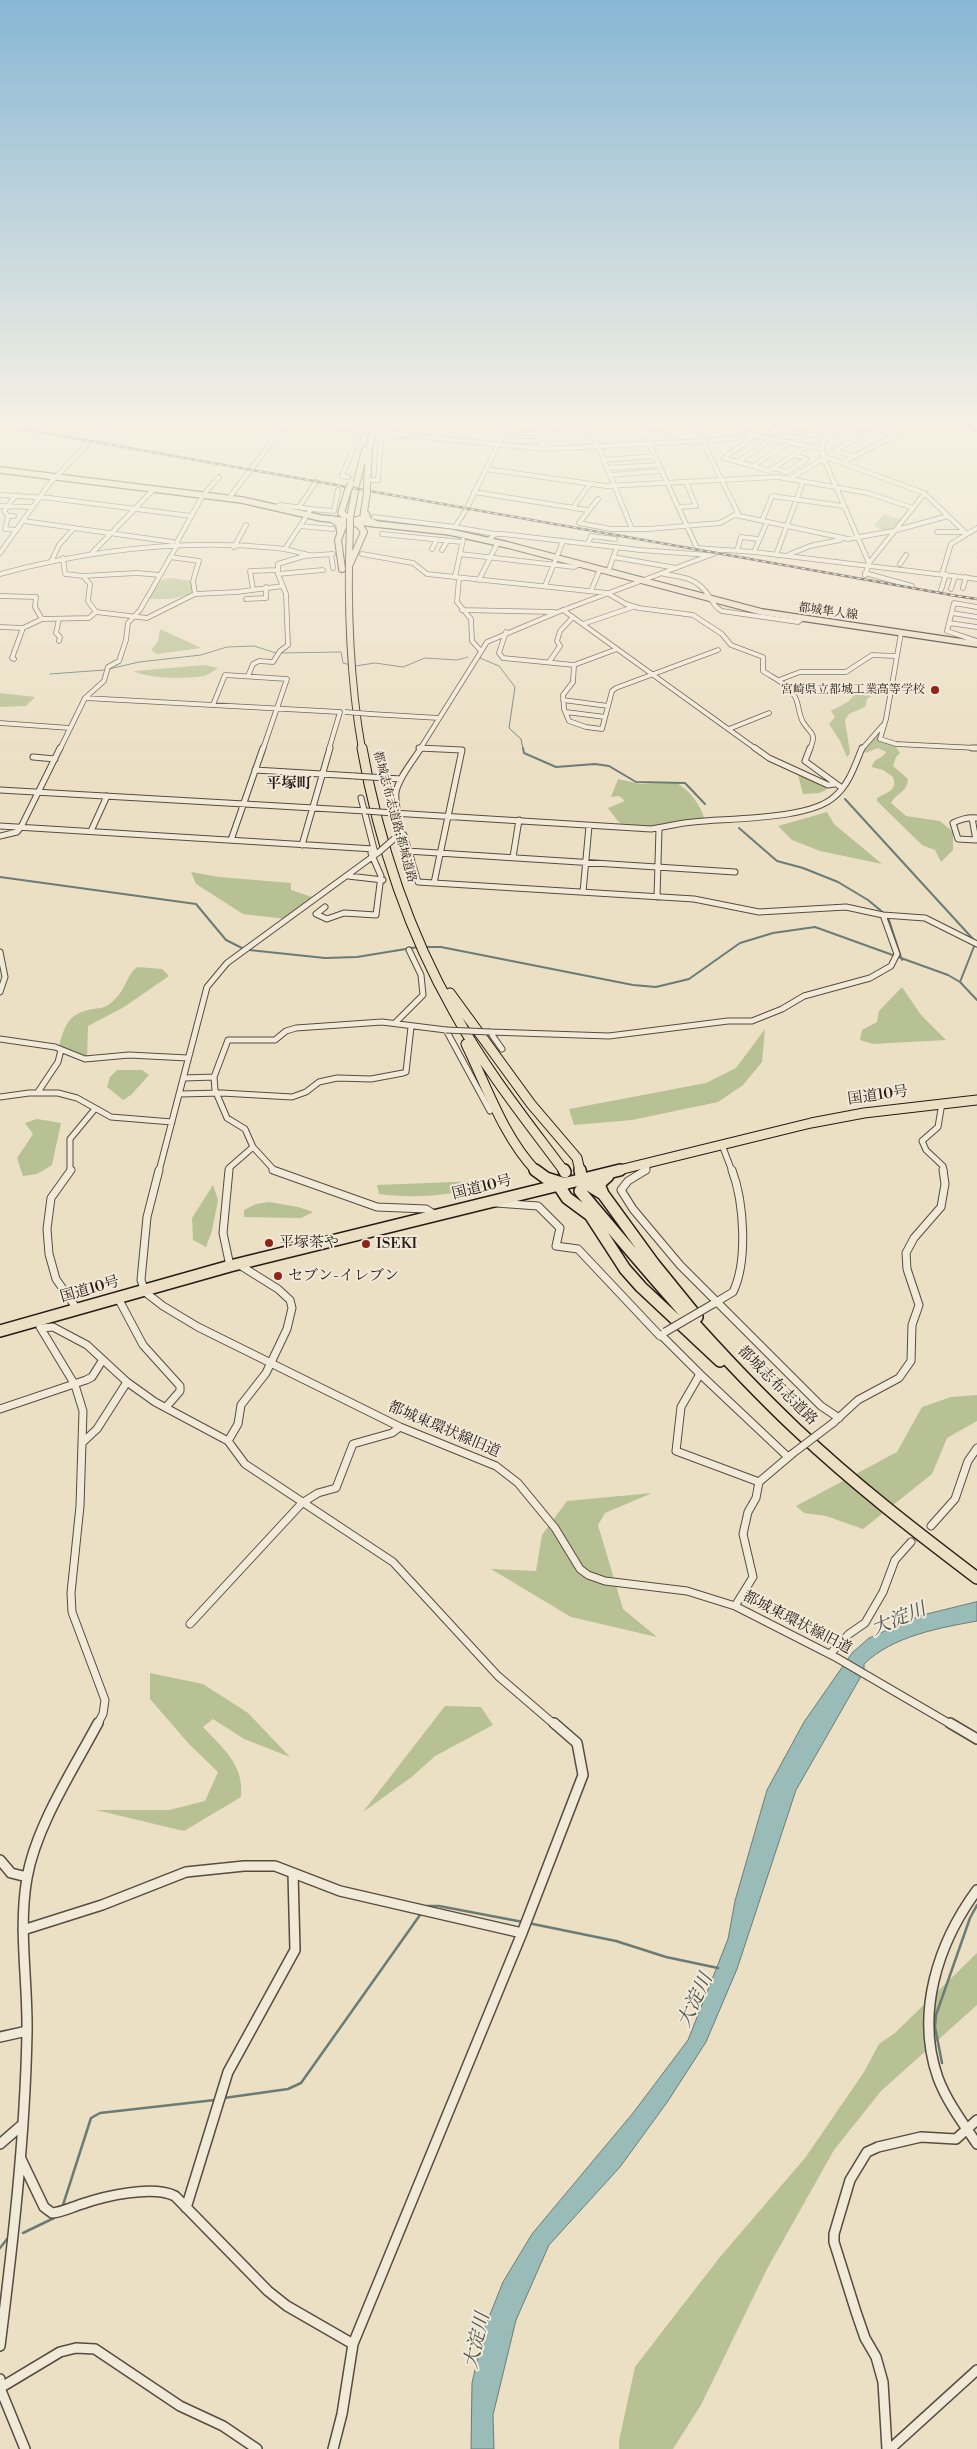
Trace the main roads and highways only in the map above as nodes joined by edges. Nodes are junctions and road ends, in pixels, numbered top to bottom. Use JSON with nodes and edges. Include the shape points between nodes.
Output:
{"nodes":[{"id":1,"x":337,"y":540,"type":"edge"},
{"id":2,"x":350,"y":540,"type":"edge"},
{"id":3,"x":360,"y":540,"type":"edge"},
{"id":4,"x":490,"y":540,"type":"edge"},
{"id":5,"x":497,"y":544,"type":"joint"},
{"id":6,"x":556,"y":557,"type":"joint"},
{"id":7,"x":608,"y":572,"type":"joint"},
{"id":8,"x":346,"y":584,"type":"junction"},
{"id":9,"x":346,"y":600,"type":"junction"},
{"id":10,"x":901,"y":633,"type":"joint"},
{"id":11,"x":976,"y":642,"type":"edge"},
{"id":12,"x":426,"y":956,"type":"junction"},
{"id":13,"x":436,"y":979,"type":"junction"},
{"id":14,"x":975,"y":1099,"type":"edge"},
{"id":15,"x":577,"y":1158,"type":"junction"},
{"id":16,"x":565,"y":1172,"type":"dead end"},
{"id":17,"x":538,"y":1173,"type":"junction"},
{"id":18,"x":613,"y":1173,"type":"junction"},
{"id":19,"x":563,"y":1185,"type":"junction"},
{"id":20,"x":581,"y":1186,"type":"junction"},
{"id":21,"x":541,"y":1190,"type":"junction"},
{"id":22,"x":525,"y":1193,"type":"junction"},
{"id":23,"x":602,"y":1194,"type":"junction"},
{"id":24,"x":576,"y":1203,"type":"junction"},
{"id":25,"x":0,"y":1331,"type":"edge"},
{"id":26,"x":795,"y":1428,"type":"junction"},
{"id":27,"x":977,"y":1578,"type":"edge"}],
"edges":[{"from":1,"to":9,"type":"highway"},
{"from":2,"to":8,"type":"highway","name":"都城志布志道路;都城道路"},
{"from":3,"to":8,"type":"highway"},
{"from":4,"to":5,"type":"main road","name":"都城隼人線"},
{"from":5,"to":6,"type":"main road","name":"都城隼人線"},
{"from":6,"to":7,"type":"main road","name":"都城隼人線"},
{"from":7,"to":10,"type":"main road","name":"都城隼人線","via":[[761,615]]},
{"from":8,"to":9,"type":"highway","name":"都城志布志道路;都城道路"},
{"from":9,"to":12,"type":"highway","name":"都城志布志道路;都城道路","via":[[347,647],[358,731],[388,854]]},
{"from":10,"to":11,"type":"main road","name":"都城隼人線"},
{"from":12,"to":13,"type":"highway","name":"都城志布志道路;都城道路"},
{"from":12,"to":15,"type":"highway","via":[[530,1104]]},
{"from":13,"to":16,"type":"highway","name":"都城志布志道路;都城道路","via":[[476,1048]]},
{"from":13,"to":17,"type":"highway","via":[[510,1134]]},
{"from":14,"to":18,"type":"highway","name":"国道10号","via":[[835,1118]]},
{"from":15,"to":18,"type":"highway","via":[[589,1170]]},
{"from":15,"to":20,"type":"highway"},
{"from":17,"to":19,"type":"highway"},
{"from":17,"to":22,"type":"highway","via":[[541,1184]]},
{"from":18,"to":20,"type":"highway","name":"国道10号"},
{"from":18,"to":23,"type":"highway","via":[[602,1180]]},
{"from":19,"to":20,"type":"highway","name":"国道10号"},
{"from":19,"to":21,"type":"highway","name":"国道10号"},
{"from":19,"to":24,"type":"highway","via":[[567,1198]]},
{"from":20,"to":23,"type":"highway"},
{"from":20,"to":26,"type":"highway","name":"都城志布志道路","via":[[700,1330]]},
{"from":21,"to":22,"type":"highway","name":"国道10号"},
{"from":21,"to":24,"type":"highway"},
{"from":22,"to":25,"type":"highway","name":"国道10号","via":[[234,1265],[143,1290],[38,1325]]},
{"from":23,"to":26,"type":"highway","via":[[712,1336]]},
{"from":24,"to":26,"type":"highway","via":[[590,1215],[641,1287]]},
{"from":26,"to":27,"type":"highway","name":"都城志布志道路","via":[[840,1469]]}]}
